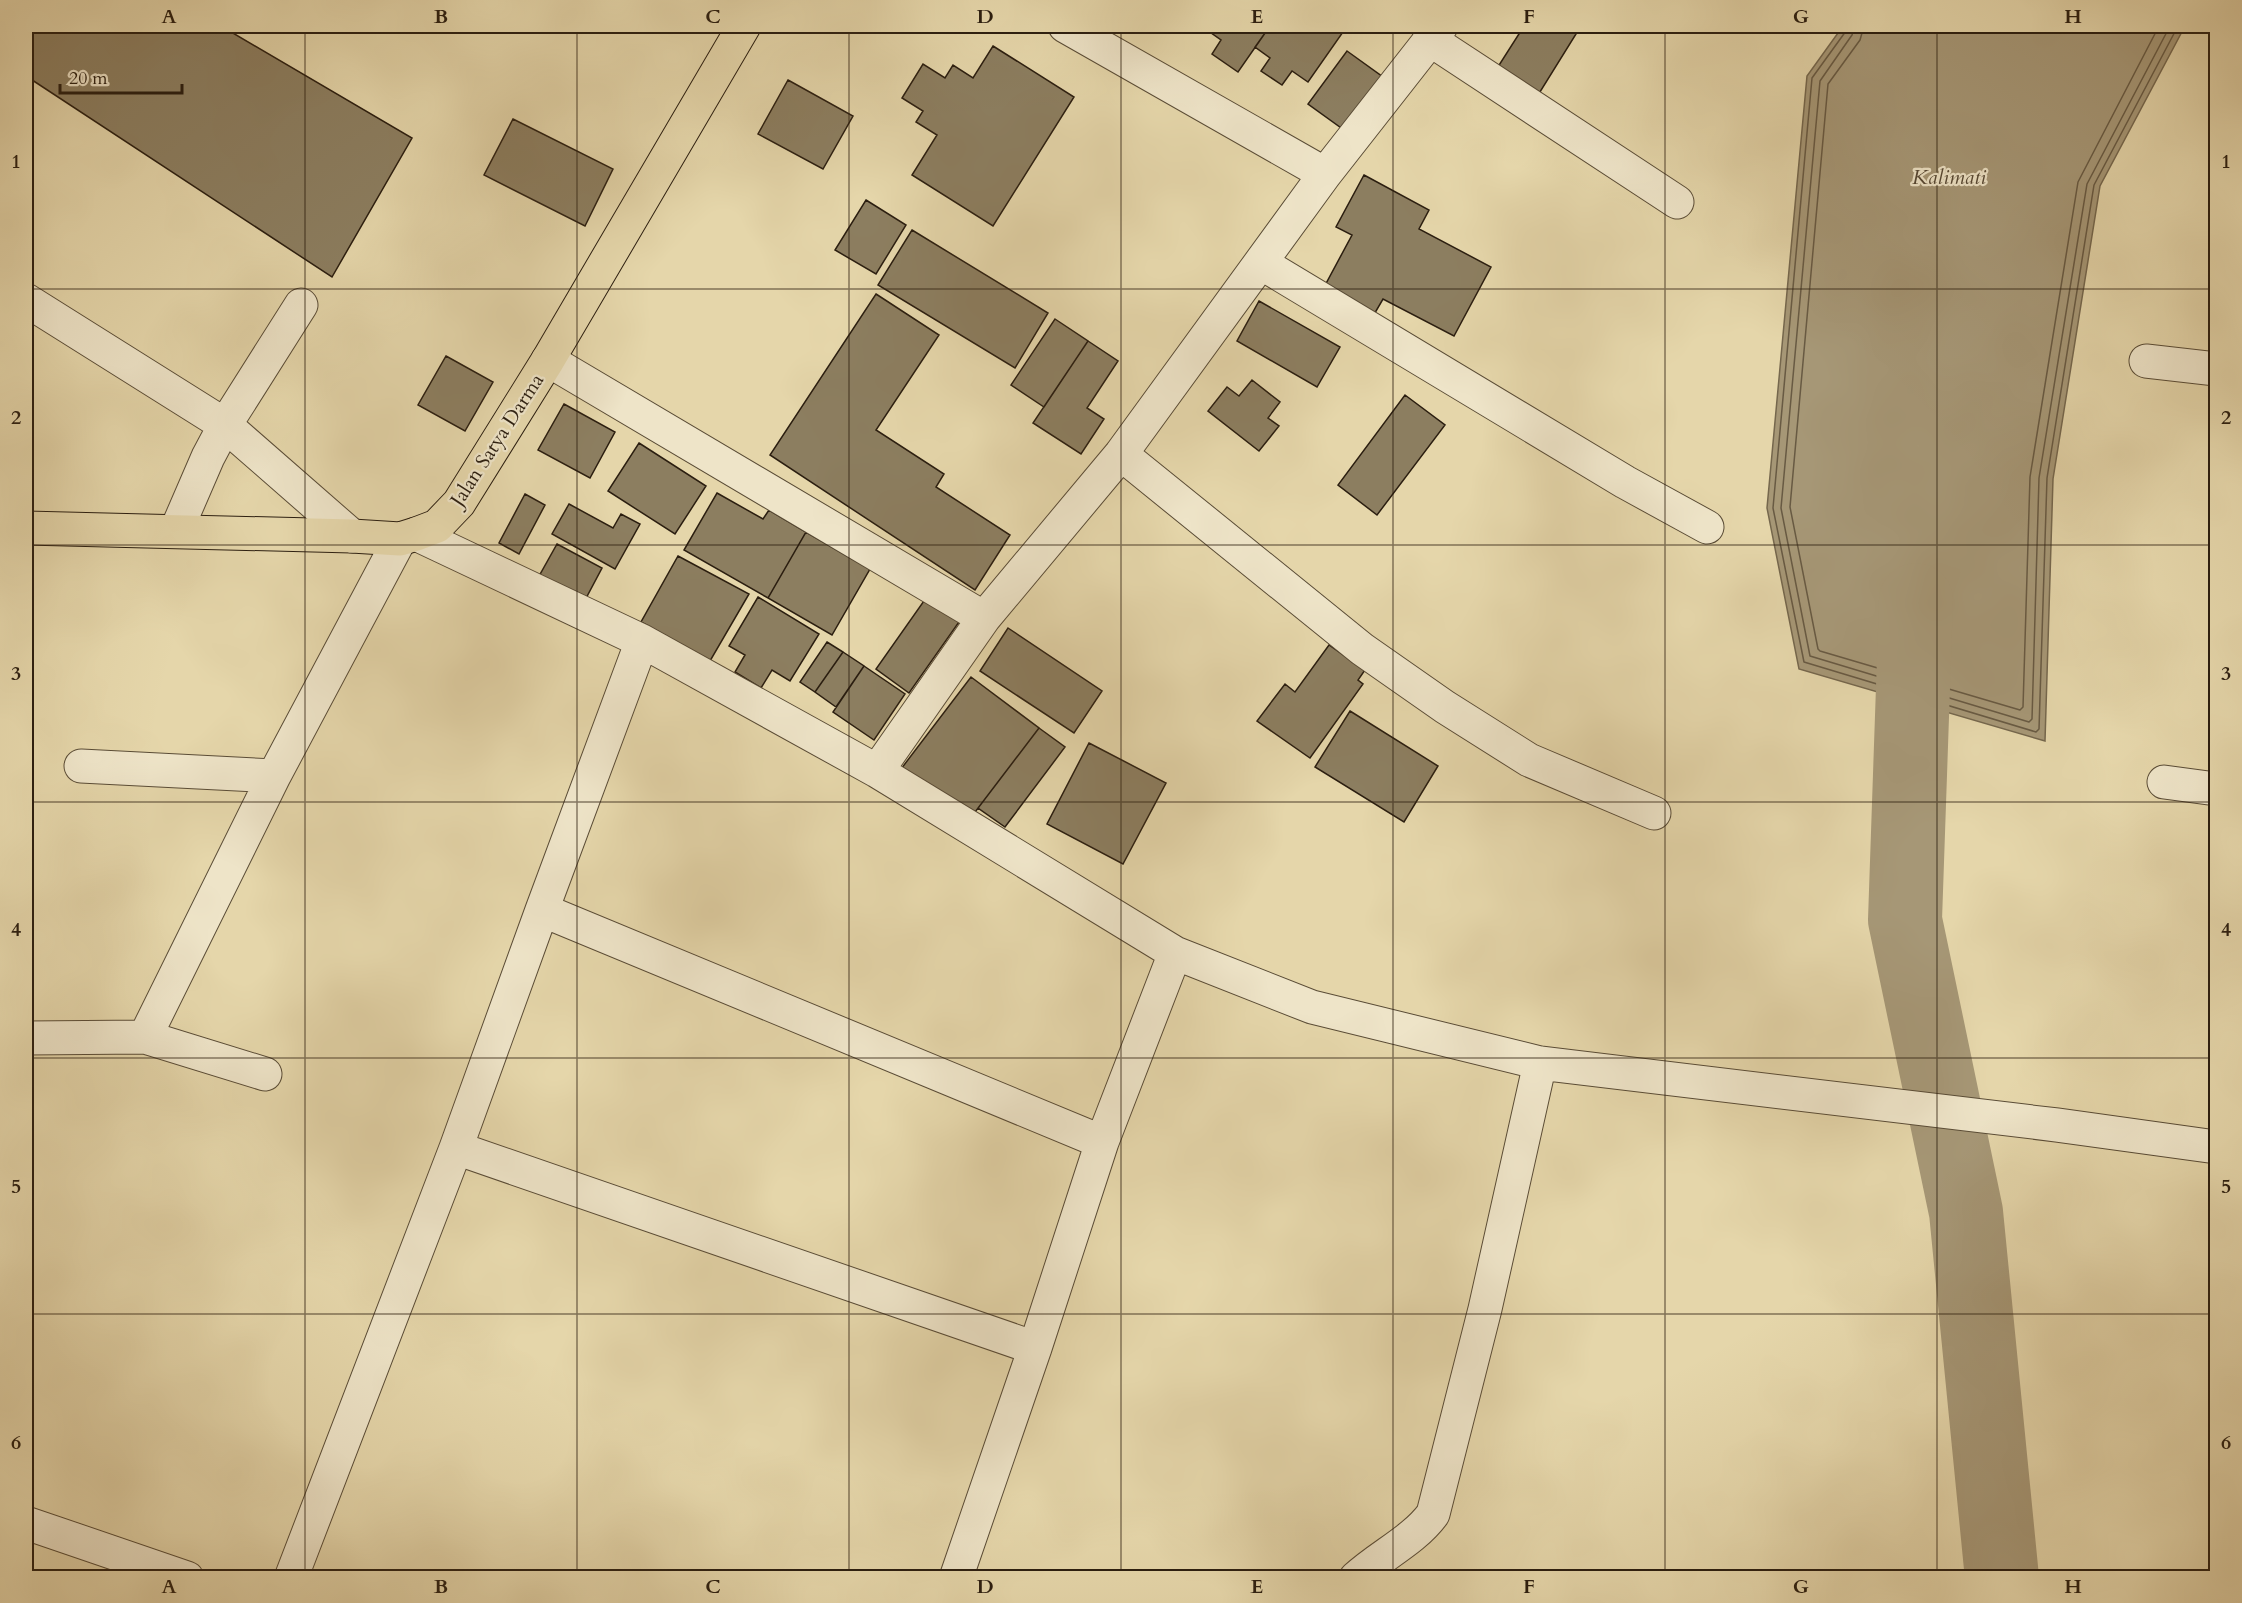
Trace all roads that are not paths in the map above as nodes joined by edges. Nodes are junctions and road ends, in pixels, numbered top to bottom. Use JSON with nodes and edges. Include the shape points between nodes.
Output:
{"nodes":[{"id":1,"x":744,"y":26,"type":"edge"},
{"id":2,"x":1065,"y":26,"type":"edge"},
{"id":3,"x":1435,"y":32,"type":"edge"},
{"id":4,"x":1325,"y":174,"type":"junction"},
{"id":5,"x":1677,"y":202,"type":"dead end"},
{"id":6,"x":1261,"y":263,"type":"junction"},
{"id":7,"x":26,"y":300,"type":"edge"},
{"id":8,"x":301,"y":305,"type":"dead end"},
{"id":9,"x":548,"y":360,"type":"junction"},
{"id":10,"x":2146,"y":361,"type":"dead end"},
{"id":11,"x":2217,"y":369,"type":"edge"},
{"id":12,"x":225,"y":425,"type":"junction"},
{"id":13,"x":1121,"y":454,"type":"junction"},
{"id":14,"x":1707,"y":527,"type":"dead end"},
{"id":15,"x":26,"y":528,"type":"edge"},
{"id":16,"x":176,"y":531,"type":"junction"},
{"id":17,"x":352,"y":536,"type":"junction"},
{"id":18,"x":408,"y":537,"type":"junction"},
{"id":19,"x":984,"y":618,"type":"junction"},
{"id":20,"x":642,"y":641,"type":"junction"},
{"id":21,"x":81,"y":766,"type":"dead end"},
{"id":22,"x":877,"y":771,"type":"junction"},
{"id":23,"x":274,"y":776,"type":"junction"},
{"id":24,"x":2164,"y":782,"type":"dead end"},
{"id":25,"x":2217,"y":789,"type":"edge"},
{"id":26,"x":1654,"y":813,"type":"dead end"},
{"id":27,"x":542,"y":910,"type":"junction"},
{"id":28,"x":1174,"y":953,"type":"junction"},
{"id":29,"x":145,"y":1037,"type":"junction"},
{"id":30,"x":26,"y":1038,"type":"edge"},
{"id":31,"x":1540,"y":1063,"type":"junction"},
{"id":32,"x":265,"y":1074,"type":"dead end"},
{"id":33,"x":1102,"y":1142,"type":"junction"},
{"id":34,"x":2217,"y":1147,"type":"edge"},
{"id":35,"x":456,"y":1148,"type":"junction"},
{"id":36,"x":1035,"y":1348,"type":"junction"},
{"id":37,"x":26,"y":1523,"type":"edge"},
{"id":38,"x":187,"y":1578,"type":"edge"},
{"id":39,"x":291,"y":1578,"type":"edge"},
{"id":40,"x":956,"y":1578,"type":"edge"},
{"id":41,"x":1356,"y":1578,"type":"edge"}],
"edges":[{"from":1,"to":9,"type":"main road","name":"Jalan Satya Darma"},
{"from":2,"to":4,"type":"street"},
{"from":3,"to":4,"type":"street"},
{"from":3,"to":5,"type":"street"},
{"from":4,"to":6,"type":"street"},
{"from":6,"to":13,"type":"street"},
{"from":6,"to":14,"type":"street"},
{"from":7,"to":12,"type":"street"},
{"from":8,"to":12,"type":"street"},
{"from":9,"to":18,"type":"main road","name":"Jalan Satya Darma","via":[[459,503],[437,526]]},
{"from":9,"to":19,"type":"street"},
{"from":10,"to":11,"type":"street"},
{"from":12,"to":16,"type":"street"},
{"from":12,"to":17,"type":"street"},
{"from":13,"to":19,"type":"street"},
{"from":13,"to":26,"type":"street","via":[[1362,649],[1445,707],[1529,760]]},
{"from":15,"to":16,"type":"main road"},
{"from":16,"to":17,"type":"main road"},
{"from":17,"to":18,"type":"main road"},
{"from":18,"to":20,"type":"street"},
{"from":18,"to":23,"type":"street"},
{"from":19,"to":22,"type":"street"},
{"from":20,"to":22,"type":"street"},
{"from":20,"to":27,"type":"street"},
{"from":21,"to":23,"type":"street"},
{"from":22,"to":28,"type":"street"},
{"from":23,"to":29,"type":"street"},
{"from":24,"to":25,"type":"street"},
{"from":27,"to":33,"type":"street"},
{"from":27,"to":35,"type":"street"},
{"from":28,"to":31,"type":"street","via":[[1312,1007]]},
{"from":28,"to":33,"type":"street"},
{"from":29,"to":30,"type":"street"},
{"from":29,"to":32,"type":"street"},
{"from":31,"to":34,"type":"street"},
{"from":31,"to":41,"type":"street","via":[[1485,1309],[1433,1514],[1422,1529]]},
{"from":33,"to":36,"type":"street"},
{"from":35,"to":36,"type":"street"},
{"from":35,"to":39,"type":"street"},
{"from":36,"to":40,"type":"street"},
{"from":37,"to":38,"type":"street"}]}
